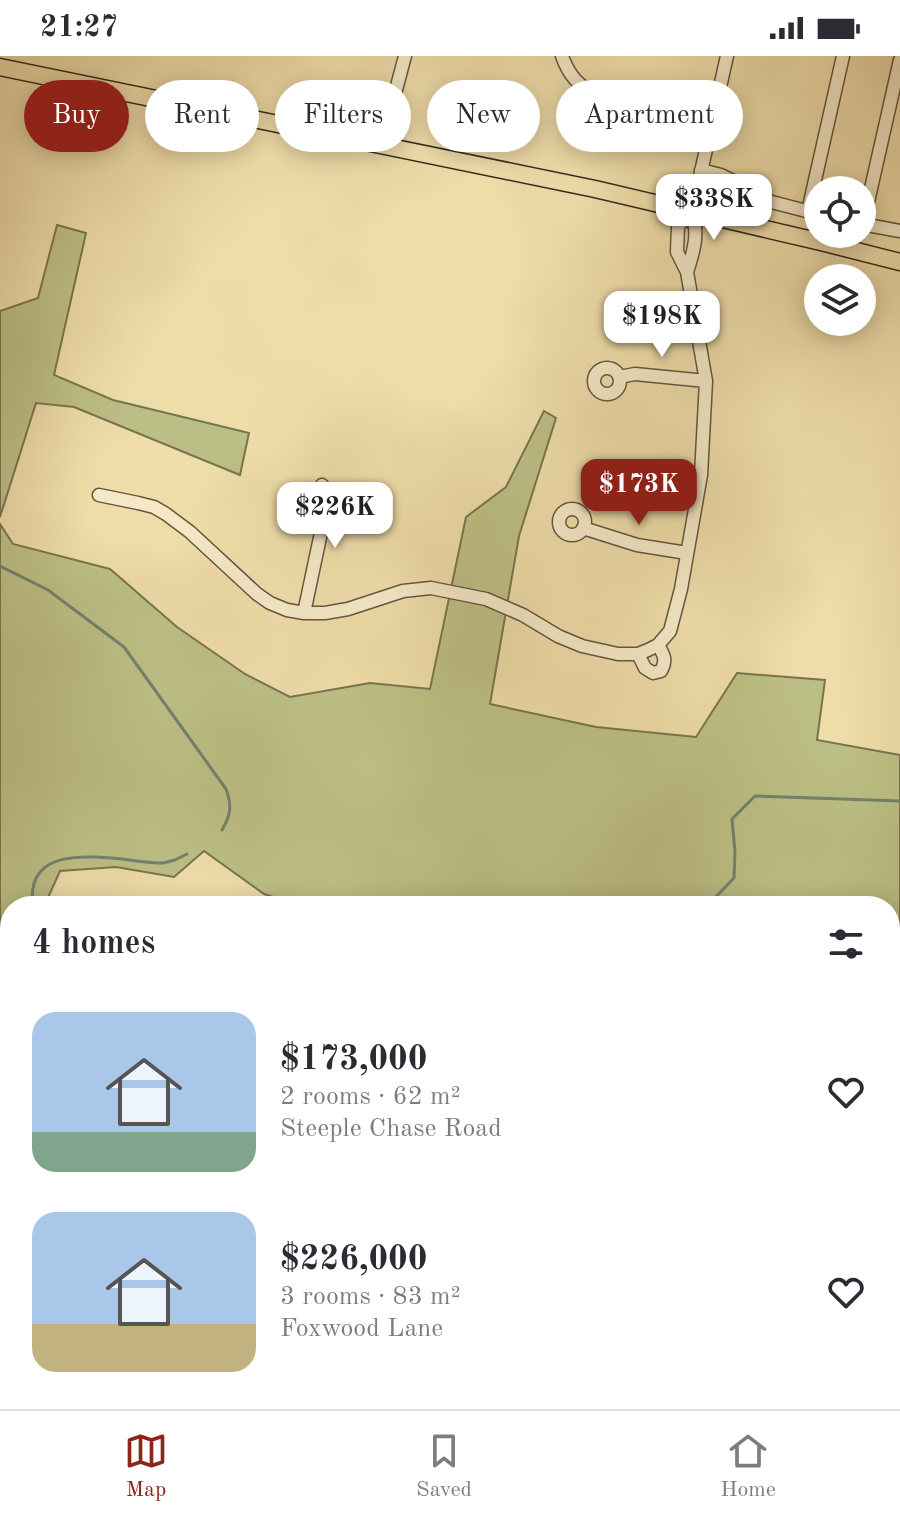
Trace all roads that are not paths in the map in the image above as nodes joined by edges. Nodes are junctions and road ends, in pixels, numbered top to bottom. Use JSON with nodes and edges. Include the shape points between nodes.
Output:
{"nodes":[{"id":1,"x":405,"y":56,"type":"edge"},
{"id":2,"x":562,"y":56,"type":"edge"},
{"id":3,"x":727,"y":56,"type":"edge"},
{"id":4,"x":843,"y":56,"type":"edge"},
{"id":5,"x":900,"y":60,"type":"edge"},
{"id":6,"x":0,"y":67,"type":"edge"},
{"id":7,"x":399,"y":80,"type":"edge"},
{"id":8,"x":574,"y":80,"type":"edge"},
{"id":9,"x":721,"y":80,"type":"edge"},
{"id":10,"x":275,"y":124,"type":"edge"},
{"id":11,"x":411,"y":152,"type":"edge"},
{"id":12,"x":705,"y":152,"type":"edge"},
{"id":13,"x":701,"y":170,"type":"junction"},
{"id":14,"x":820,"y":176,"type":"edge"},
{"id":15,"x":873,"y":176,"type":"edge"},
{"id":16,"x":804,"y":210,"type":"edge"},
{"id":17,"x":692,"y":212,"type":"junction"},
{"id":18,"x":876,"y":227,"type":"edge"},
{"id":19,"x":900,"y":231,"type":"edge"},
{"id":20,"x":900,"y":262,"type":"edge"},
{"id":21,"x":619,"y":377,"type":"dead end"},
{"id":22,"x":706,"y":381,"type":"junction"},
{"id":23,"x":322,"y":485,"type":"dead end"},
{"id":24,"x":99,"y":495,"type":"dead end"},
{"id":25,"x":583,"y":528,"type":"dead end"},
{"id":26,"x":687,"y":553,"type":"junction"},
{"id":27,"x":304,"y":613,"type":"junction"},
{"id":28,"x":658,"y":645,"type":"junction"},
{"id":29,"x":638,"y":654,"type":"junction"}],
"edges":[{"from":1,"to":7,"type":"street"},
{"from":2,"to":8,"type":"street"},
{"from":3,"to":9,"type":"street"},
{"from":4,"to":14,"type":"street"},
{"from":5,"to":15,"type":"street"},
{"from":6,"to":10,"type":"main road"},
{"from":11,"to":17,"type":"main road"},
{"from":12,"to":13,"type":"street"},
{"from":13,"to":16,"type":"street","via":[[733,181],[756,198]]},
{"from":13,"to":17,"type":"street"},
{"from":17,"to":20,"type":"main road"},
{"from":17,"to":22,"type":"street","via":[[678,226],[677,252],[687,272]]},
{"from":18,"to":19,"type":"street"},
{"from":21,"to":22,"type":"street"},
{"from":22,"to":26,"type":"street","via":[[701,475]]},
{"from":23,"to":27,"type":"street","via":[[326,509]]},
{"from":24,"to":27,"type":"street","via":[[166,514],[270,603]]},
{"from":25,"to":26,"type":"street"},
{"from":26,"to":28,"type":"street","via":[[670,631]]},
{"from":27,"to":29,"type":"street","via":[[337,611],[431,588],[486,599],[582,646]]},
{"from":28,"to":29,"type":"street"},
{"from":28,"to":29,"type":"street","via":[[665,663],[661,671],[645,668]]}]}
